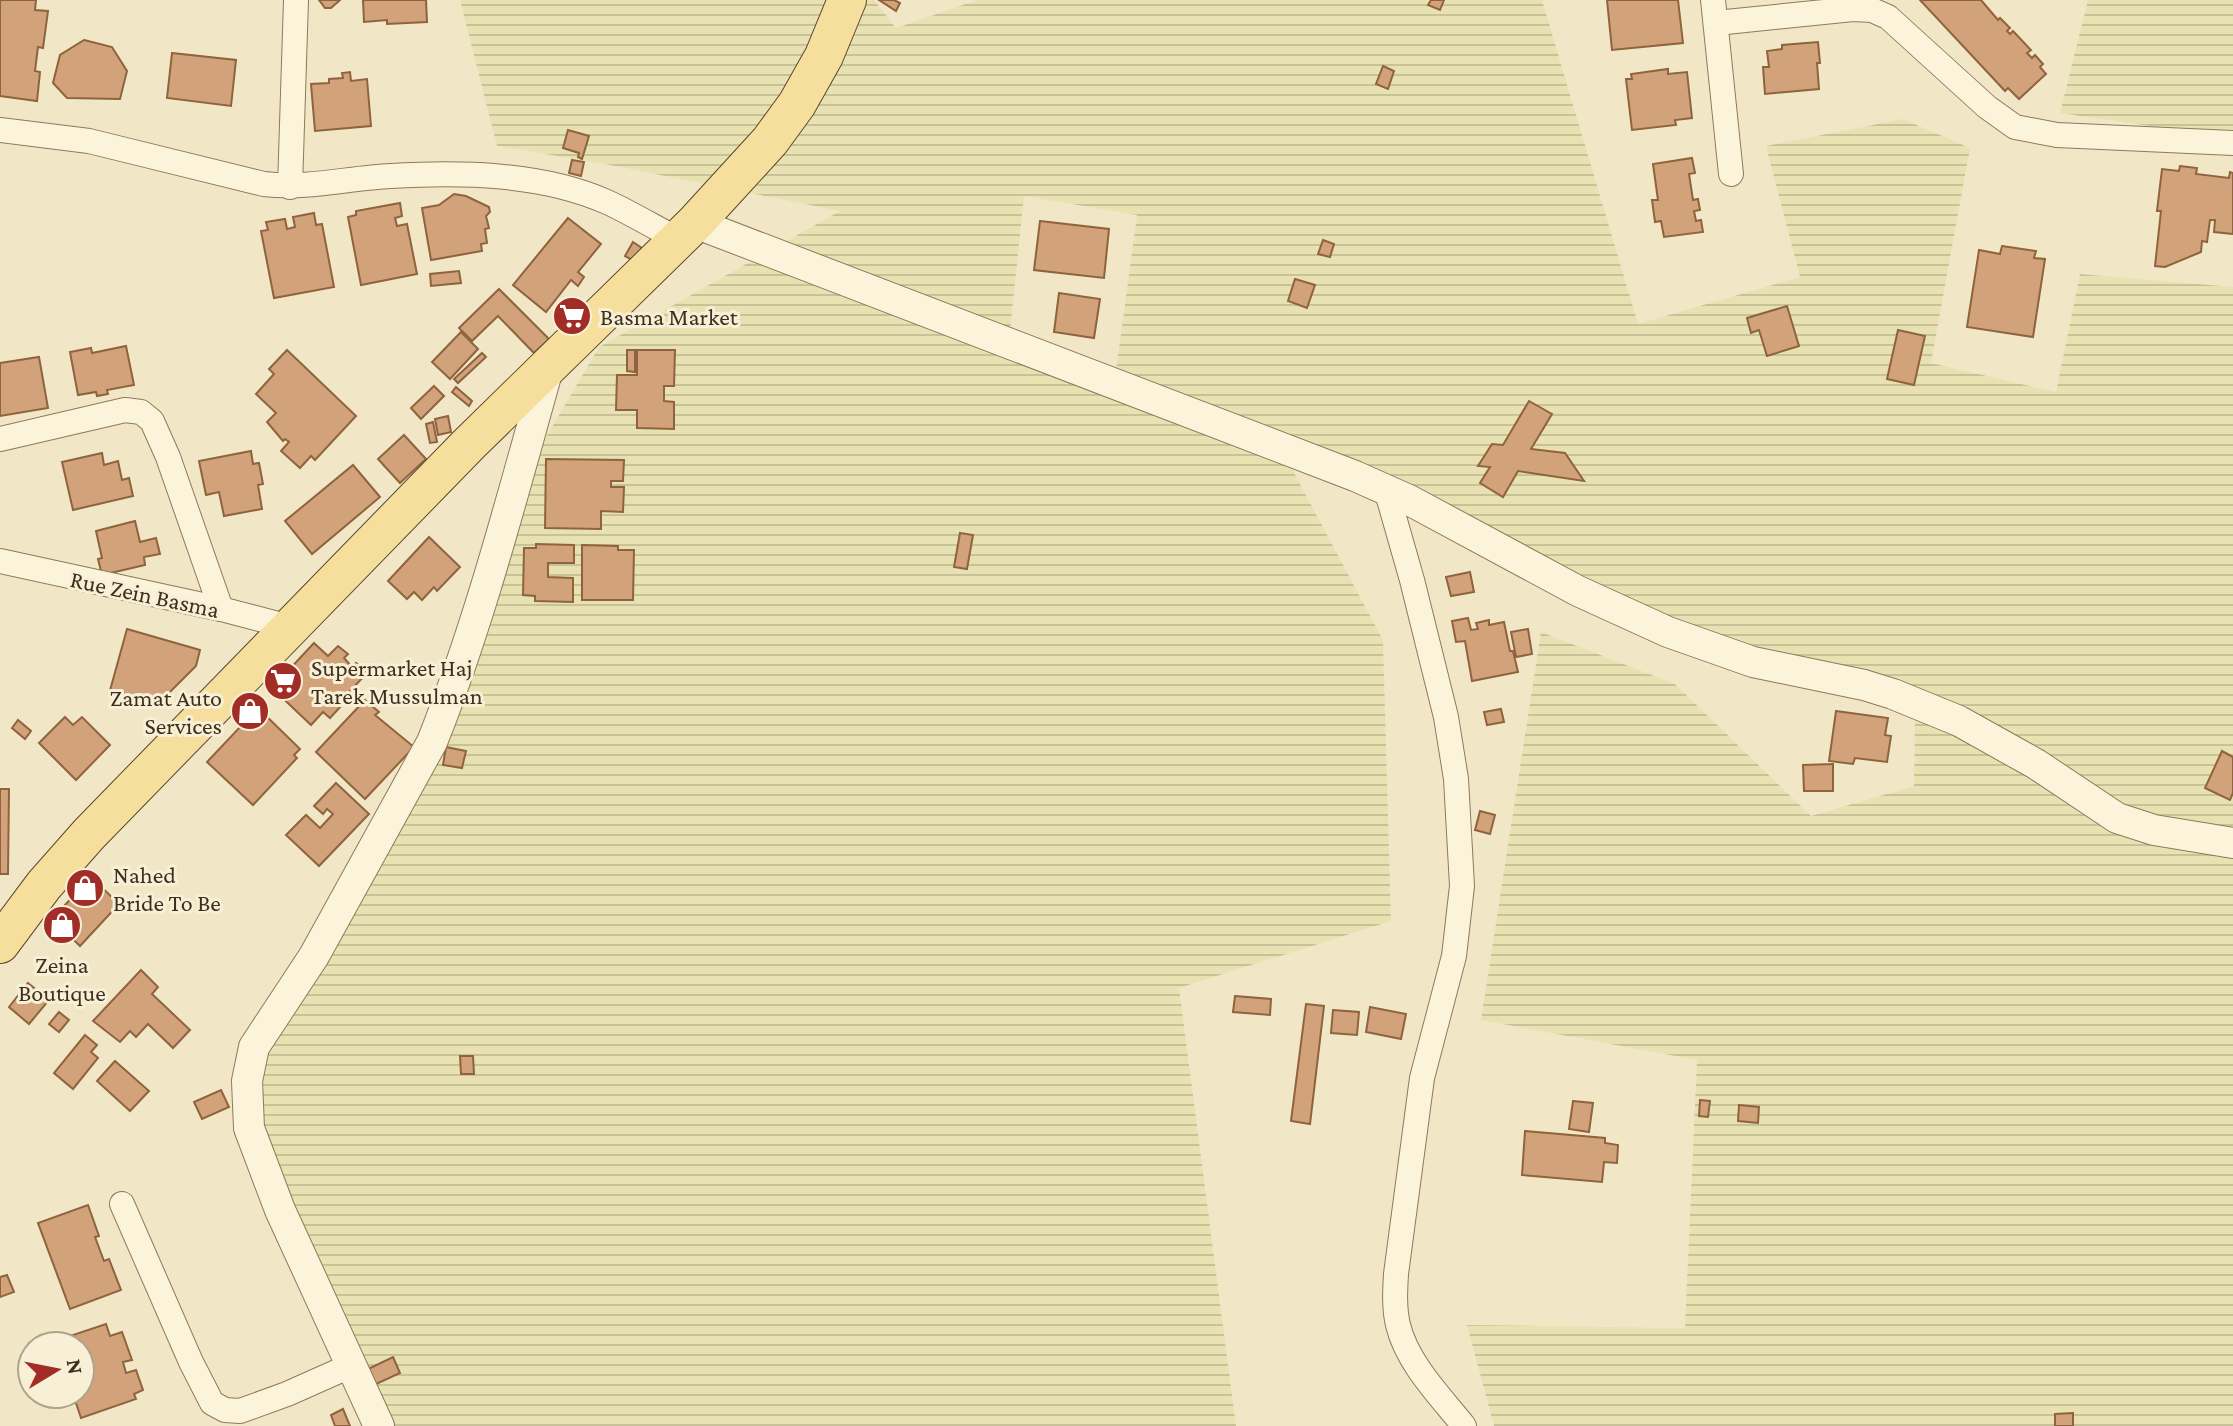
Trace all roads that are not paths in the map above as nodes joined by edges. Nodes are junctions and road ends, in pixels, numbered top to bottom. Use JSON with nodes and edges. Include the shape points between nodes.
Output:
{"nodes":[{"id":1,"x":296,"y":0,"type":"edge"},
{"id":2,"x":847,"y":0,"type":"edge"},
{"id":3,"x":1714,"y":12,"type":"edge"},
{"id":4,"x":0,"y":130,"type":"edge"},
{"id":5,"x":2233,"y":143,"type":"edge"},
{"id":6,"x":1731,"y":174,"type":"dead end"},
{"id":7,"x":290,"y":187,"type":"junction"},
{"id":8,"x":686,"y":231,"type":"junction"},
{"id":9,"x":548,"y":369,"type":"junction"},
{"id":10,"x":0,"y":439,"type":"edge"},
{"id":11,"x":1386,"y":489,"type":"junction"},
{"id":12,"x":0,"y":561,"type":"edge"},
{"id":13,"x":221,"y":609,"type":"junction"},
{"id":14,"x":290,"y":627,"type":"junction"},
{"id":15,"x":2233,"y":843,"type":"edge"},
{"id":16,"x":0,"y":944,"type":"edge"},
{"id":17,"x":122,"y":1204,"type":"dead end"},
{"id":18,"x":350,"y":1366,"type":"junction"},
{"id":19,"x":379,"y":1426,"type":"edge"},
{"id":20,"x":1464,"y":1426,"type":"edge"}],
"edges":[{"from":1,"to":7,"type":"street"},
{"from":2,"to":8,"type":"main road","via":[[797,104],[770,141]]},
{"from":3,"to":5,"type":"street","via":[[1872,10],[1888,17],[2015,127],[2057,135]]},
{"from":3,"to":6,"type":"street"},
{"from":4,"to":7,"type":"street","via":[[89,141]]},
{"from":7,"to":8,"type":"street","via":[[456,174],[537,182]]},
{"from":8,"to":9,"type":"main road"},
{"from":8,"to":11,"type":"street"},
{"from":9,"to":14,"type":"main road"},
{"from":9,"to":18,"type":"street","via":[[432,742],[314,956],[254,1047],[249,1064],[249,1128]]},
{"from":10,"to":13,"type":"street","via":[[125,410],[141,412],[152,421],[168,457]]},
{"from":11,"to":15,"type":"street","via":[[1578,591],[1668,632],[1753,662],[1893,694],[1971,727],[2117,818]]},
{"from":11,"to":20,"type":"street","via":[[1446,717],[1456,779],[1462,886],[1454,956],[1422,1078],[1394,1303],[1398,1328],[1418,1367]]},
{"from":12,"to":13,"type":"street","name":"Rue Zein Basma"},
{"from":13,"to":14,"type":"street","name":"Rue Zein Basma"},
{"from":14,"to":16,"type":"main road","via":[[89,834]]},
{"from":17,"to":18,"type":"street","via":[[212,1403],[240,1411]]},
{"from":18,"to":19,"type":"street"}]}
